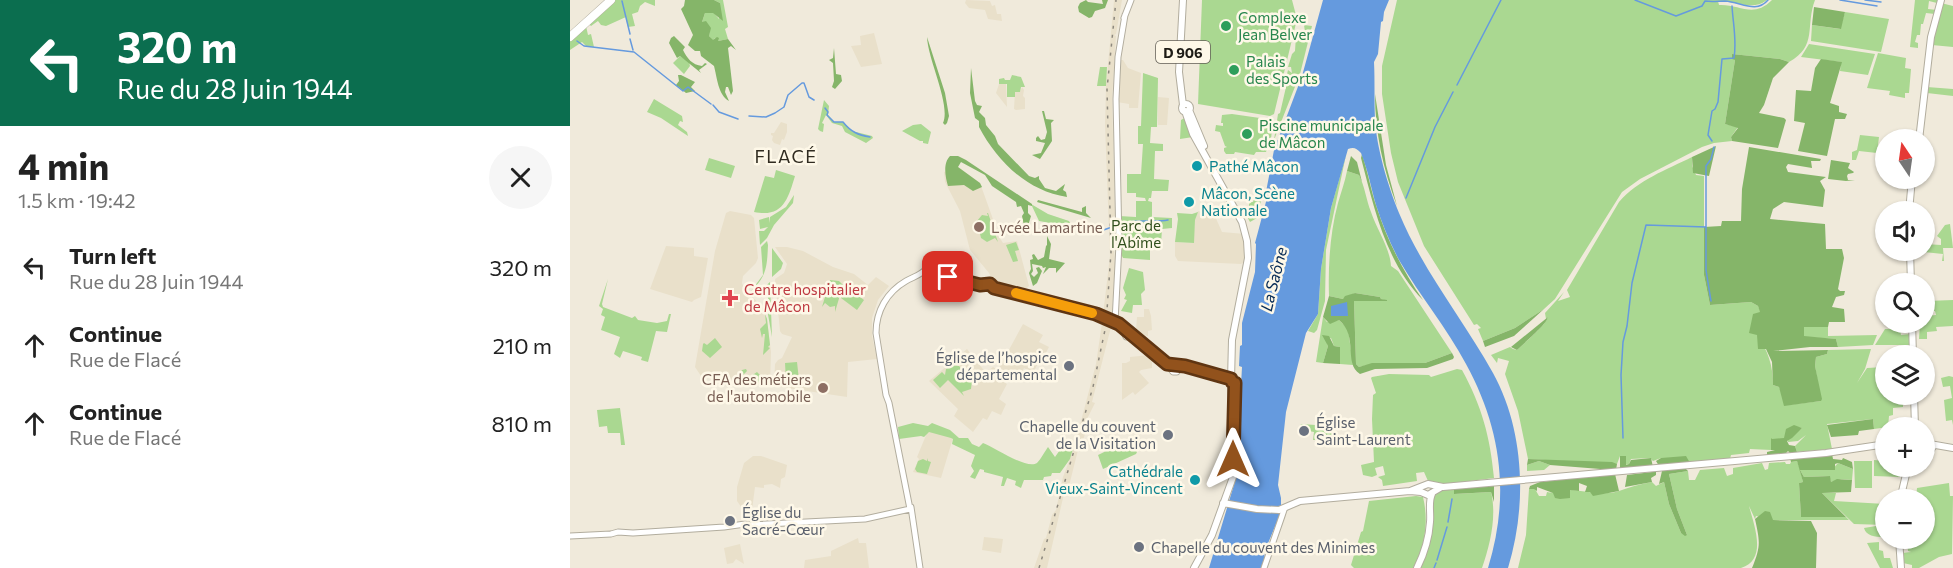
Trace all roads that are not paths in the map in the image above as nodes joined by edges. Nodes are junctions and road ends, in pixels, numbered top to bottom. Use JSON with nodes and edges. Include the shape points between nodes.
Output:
{"nodes":[{"id":1,"x":605,"y":0,"type":"edge"},
{"id":2,"x":611,"y":0,"type":"edge"},
{"id":3,"x":1131,"y":0,"type":"edge"},
{"id":4,"x":1184,"y":0,"type":"edge"},
{"id":5,"x":1941,"y":0,"type":"edge"},
{"id":6,"x":1125,"y":15,"type":"junction"},
{"id":7,"x":585,"y":20,"type":"junction"},
{"id":8,"x":570,"y":32,"type":"edge"},
{"id":9,"x":570,"y":37,"type":"edge"},
{"id":10,"x":1920,"y":129,"type":"edge"},
{"id":11,"x":1118,"y":200,"type":"junction"},
{"id":12,"x":1118,"y":262,"type":"junction"},
{"id":13,"x":1114,"y":320,"type":"junction"},
{"id":14,"x":1232,"y":380,"type":"junction"},
{"id":15,"x":1935,"y":445,"type":"edge"},
{"id":16,"x":1875,"y":446,"type":"edge"},
{"id":17,"x":1953,"y":448,"type":"edge"},
{"id":18,"x":1428,"y":491,"type":"junction"},
{"id":19,"x":1225,"y":503,"type":"junction"},
{"id":20,"x":1287,"y":507,"type":"junction"},
{"id":21,"x":908,"y":508,"type":"junction"},
{"id":22,"x":570,"y":536,"type":"edge"},
{"id":23,"x":1900,"y":549,"type":"edge"},
{"id":24,"x":920,"y":568,"type":"edge"},
{"id":25,"x":1193,"y":568,"type":"edge"},
{"id":26,"x":1264,"y":568,"type":"edge"},
{"id":27,"x":1417,"y":568,"type":"edge"},
{"id":28,"x":1901,"y":568,"type":"edge"}],
"edges":[{"from":1,"to":7,"type":"highway"},
{"from":2,"to":7,"type":"highway"},
{"from":3,"to":6,"type":"main road"},
{"from":4,"to":14,"type":"main road","number":"D 906","via":[[1186,108],[1249,235],[1250,265],[1235,330]]},
{"from":5,"to":10,"type":"main road","via":[[1931,38]]},
{"from":6,"to":11,"type":"main road","via":[[1116,99]]},
{"from":6,"to":11,"type":"main road","via":[[1118,39],[1115,79]]},
{"from":7,"to":8,"type":"highway"},
{"from":7,"to":9,"type":"highway"},
{"from":11,"to":12,"type":"main road"},
{"from":11,"to":12,"type":"main road"},
{"from":12,"to":13,"type":"main road"},
{"from":13,"to":14,"type":"main road","via":[[1174,367],[1185,366]]},
{"from":13,"to":21,"type":"main road","bridge":true,"via":[[928,272],[888,295],[878,316],[876,333]]},
{"from":14,"to":19,"type":"main road","number":"D 906","via":[[1232,474]]},
{"from":15,"to":17,"type":"main road"},
{"from":16,"to":18,"type":"main road"},
{"from":18,"to":20,"type":"main road"},
{"from":18,"to":27,"type":"main road","via":[[1429,536]]},
{"from":19,"to":20,"type":"main road","via":[[1257,509]]},
{"from":19,"to":25,"type":"main road","number":"D 906"},
{"from":19,"to":25,"type":"main road","number":"D 906"},
{"from":20,"to":26,"type":"main road"},
{"from":21,"to":22,"type":"main road","via":[[862,520]]},
{"from":21,"to":24,"type":"main road"},
{"from":23,"to":28,"type":"main road"}]}
